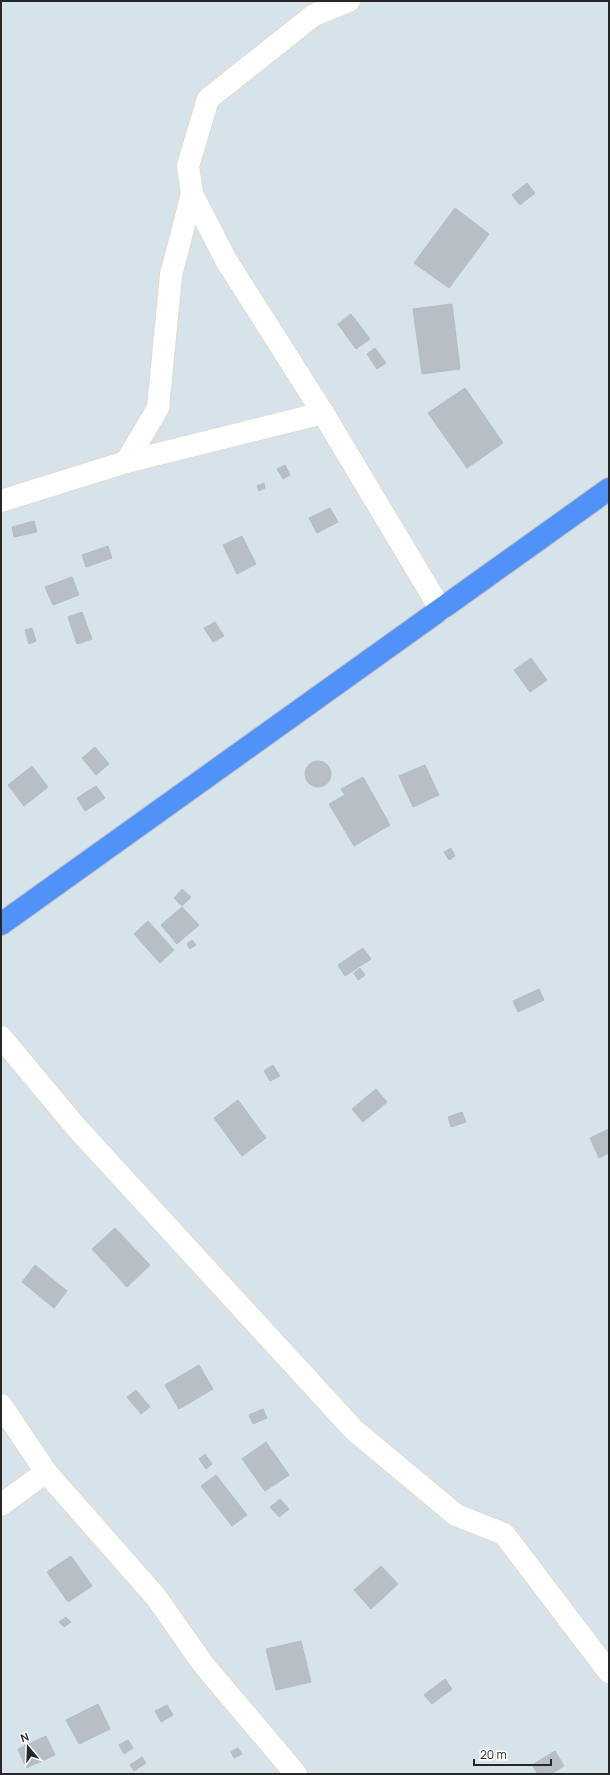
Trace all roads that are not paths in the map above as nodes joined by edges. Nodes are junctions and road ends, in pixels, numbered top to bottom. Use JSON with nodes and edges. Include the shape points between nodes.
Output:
{"nodes":[{"id":1,"x":349,"y":1,"type":"edge"},
{"id":2,"x":192,"y":194,"type":"junction"},
{"id":3,"x":323,"y":413,"type":"junction"},
{"id":4,"x":126,"y":462,"type":"junction"},
{"id":5,"x":609,"y":489,"type":"edge"},
{"id":6,"x":1,"y":501,"type":"edge"},
{"id":7,"x":441,"y":610,"type":"junction"},
{"id":8,"x":1,"y":924,"type":"edge"},
{"id":9,"x":1,"y":1037,"type":"edge"},
{"id":10,"x":1,"y":1405,"type":"edge"},
{"id":11,"x":46,"y":1472,"type":"junction"},
{"id":12,"x":1,"y":1505,"type":"edge"},
{"id":13,"x":609,"y":1672,"type":"edge"},
{"id":14,"x":296,"y":1774,"type":"edge"}],
"edges":[{"from":1,"to":2,"type":"street","via":[[314,15],[208,98],[188,166]]},
{"from":2,"to":3,"type":"street","via":[[226,260]]},
{"from":2,"to":4,"type":"street","via":[[171,275],[158,408]]},
{"from":3,"to":4,"type":"street"},
{"from":3,"to":7,"type":"street"},
{"from":4,"to":6,"type":"street"},
{"from":5,"to":7,"type":"main road"},
{"from":7,"to":8,"type":"main road"},
{"from":9,"to":13,"type":"street","via":[[76,1127],[354,1430],[456,1515],[504,1534]]},
{"from":10,"to":11,"type":"street"},
{"from":11,"to":12,"type":"street"},
{"from":11,"to":14,"type":"street","via":[[156,1597],[203,1664]]}]}
